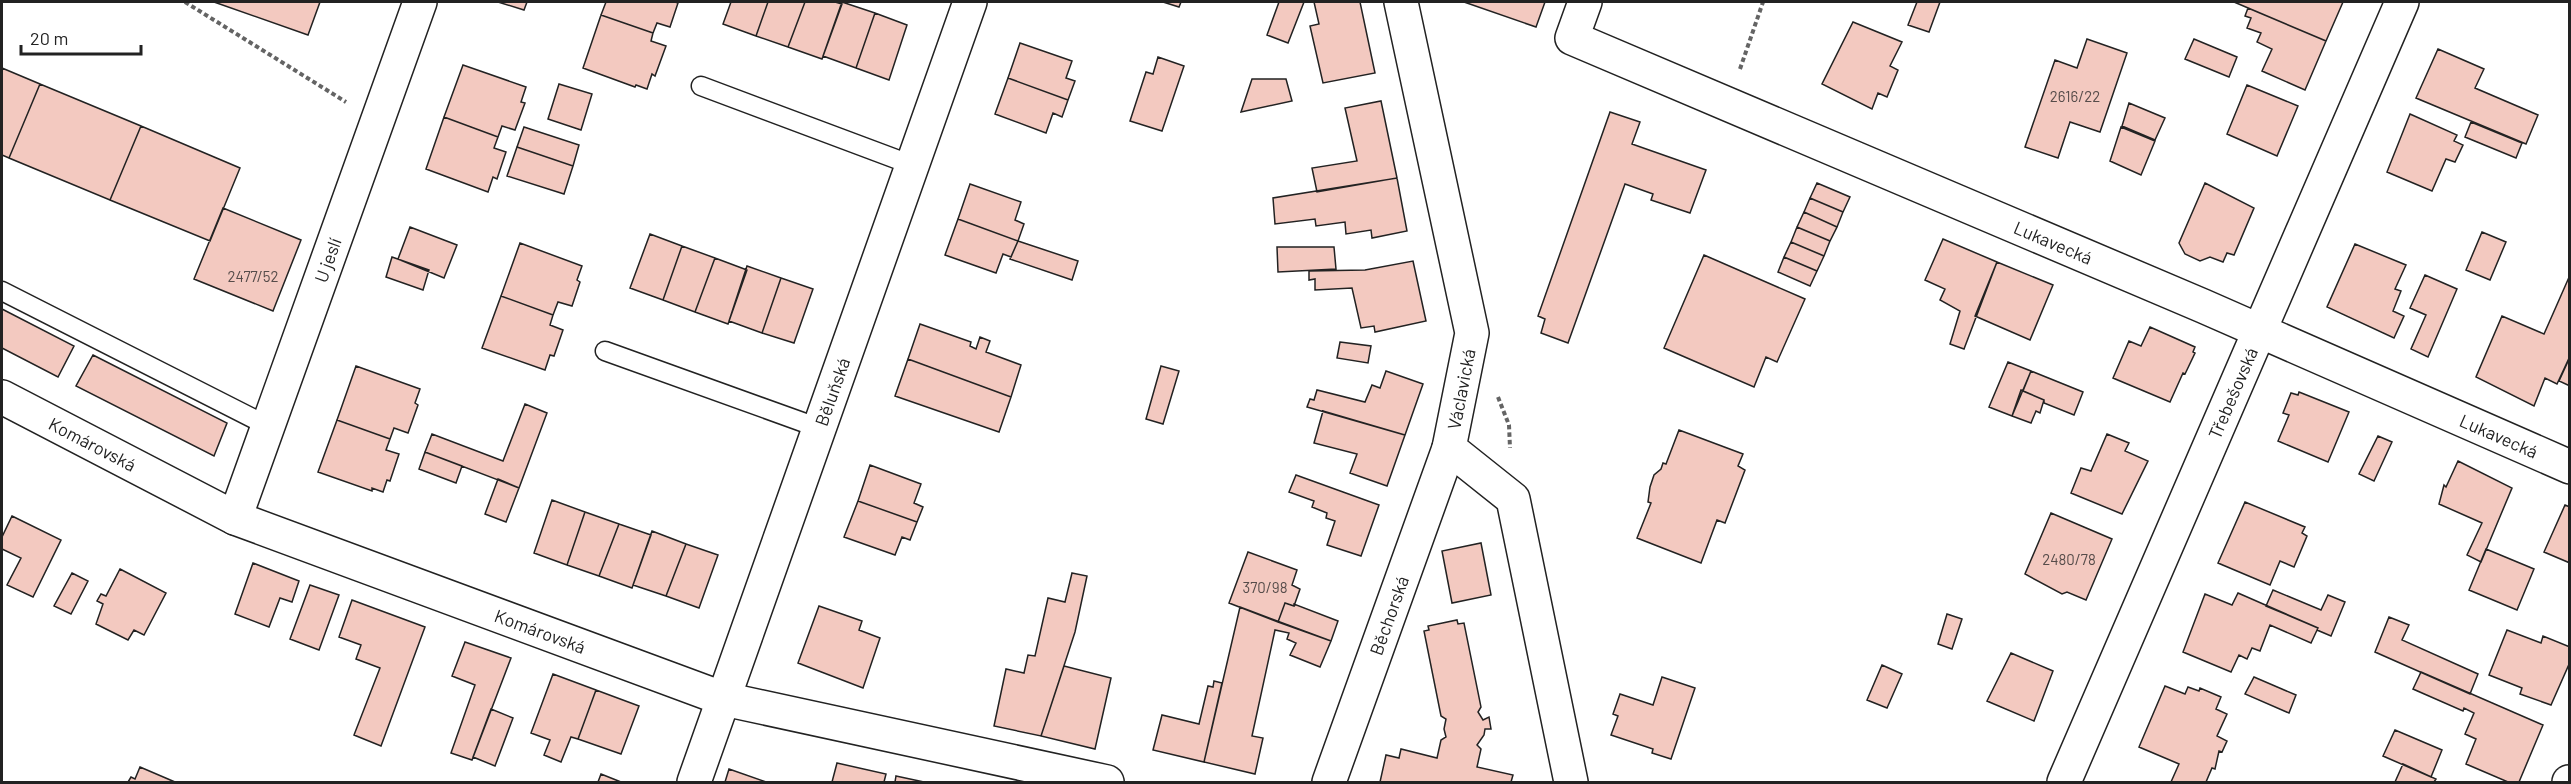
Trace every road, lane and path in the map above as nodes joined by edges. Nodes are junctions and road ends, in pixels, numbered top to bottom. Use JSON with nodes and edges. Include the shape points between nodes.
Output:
{"nodes":[{"id":1,"x":185,"y":2,"type":"edge"},
{"id":2,"x":420,"y":2,"type":"edge"},
{"id":3,"x":970,"y":2,"type":"edge"},
{"id":4,"x":1401,"y":2,"type":"edge"},
{"id":5,"x":1586,"y":2,"type":"edge"},
{"id":6,"x":1763,"y":2,"type":"edge"},
{"id":7,"x":2402,"y":2,"type":"edge"},
{"id":8,"x":701,"y":86,"type":"dead end"},
{"id":9,"x":1727,"y":104,"type":"junction"},
{"id":10,"x":377,"y":122,"type":"junction"},
{"id":11,"x":912,"y":165,"type":"junction"},
{"id":12,"x":2,"y":291,"type":"edge"},
{"id":13,"x":2258,"y":331,"type":"junction"},
{"id":14,"x":605,"y":351,"type":"dead end"},
{"id":15,"x":1497,"y":395,"type":"dead end"},
{"id":16,"x":2,"y":398,"type":"edge"},
{"id":17,"x":268,"y":426,"type":"junction"},
{"id":18,"x":819,"y":428,"type":"junction"},
{"id":19,"x":1449,"y":448,"type":"junction"},
{"id":20,"x":2570,"y":466,"type":"edge"},
{"id":21,"x":1513,"y":500,"type":"junction"},
{"id":22,"x":236,"y":518,"type":"junction"},
{"id":23,"x":724,"y":699,"type":"junction"},
{"id":24,"x":694,"y":783,"type":"edge"},
{"id":25,"x":1107,"y":783,"type":"edge"},
{"id":26,"x":1329,"y":783,"type":"edge"},
{"id":27,"x":1571,"y":783,"type":"edge"},
{"id":28,"x":2064,"y":783,"type":"edge"}],
"edges":[{"from":1,"to":10,"type":"path"},
{"from":2,"to":10,"type":"street","name":"U jeslí"},
{"from":3,"to":11,"type":"street","name":"Běluňská"},
{"from":4,"to":19,"type":"street","name":"Václavická","via":[[1472,333]]},
{"from":5,"to":9,"type":"street","name":"Lukavecká","via":[[1572,38]]},
{"from":6,"to":9,"type":"path"},
{"from":7,"to":13,"type":"street","name":"Třebešovská"},
{"from":8,"to":11,"type":"lane"},
{"from":9,"to":13,"type":"street","name":"Lukavecká"},
{"from":10,"to":17,"type":"street","name":"U jeslí"},
{"from":11,"to":18,"type":"street","name":"Běluňská"},
{"from":12,"to":17,"type":"lane"},
{"from":13,"to":20,"type":"street","name":"Lukavecká"},
{"from":13,"to":28,"type":"street","name":"Třebešovská"},
{"from":14,"to":18,"type":"lane"},
{"from":15,"to":21,"type":"path","via":[[1509,425]]},
{"from":16,"to":22,"type":"street","name":"Komárovská"},
{"from":17,"to":22,"type":"street","name":"U jeslí"},
{"from":18,"to":23,"type":"street","name":"Běluňská"},
{"from":19,"to":21,"type":"street","name":"Václavická"},
{"from":19,"to":26,"type":"street","name":"Běchorská"},
{"from":21,"to":27,"type":"street"},
{"from":22,"to":23,"type":"street","name":"Komárovská"},
{"from":23,"to":24,"type":"street","name":"Běluňská"},
{"from":23,"to":25,"type":"street","name":"Komárovská"}]}
